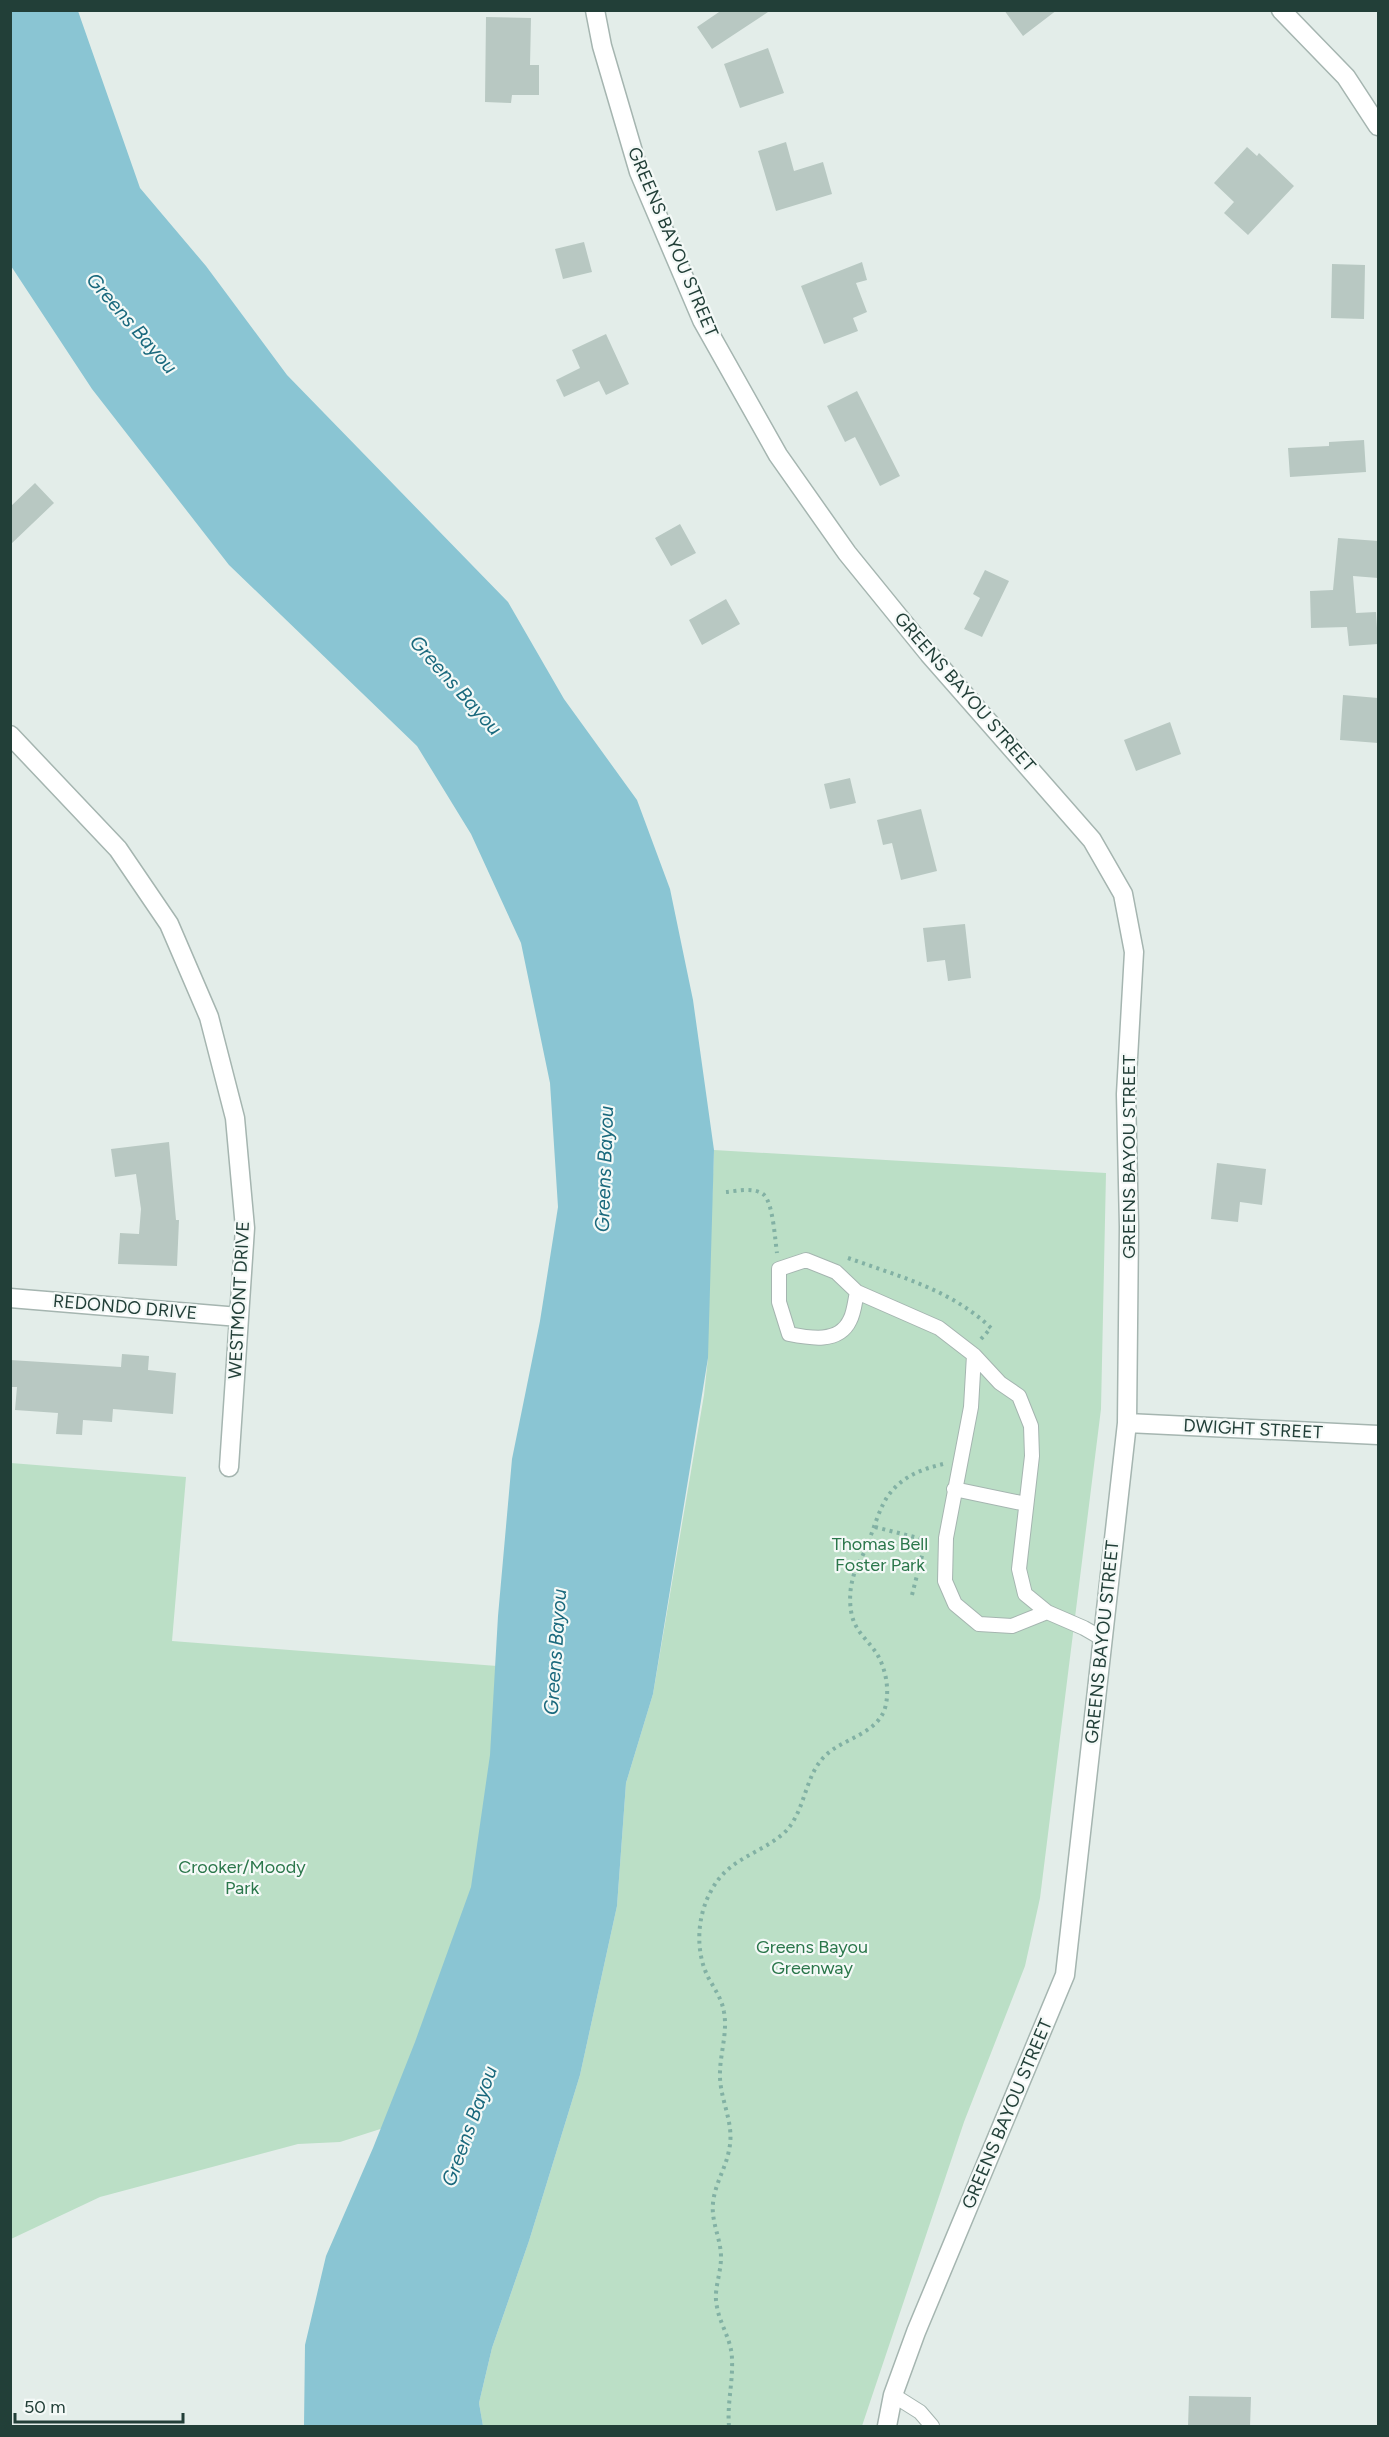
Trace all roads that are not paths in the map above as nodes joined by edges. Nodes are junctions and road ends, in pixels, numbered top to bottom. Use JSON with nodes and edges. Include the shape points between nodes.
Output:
{"nodes":[{"id":1,"x":595,"y":10,"type":"edge"},
{"id":2,"x":1281,"y":10,"type":"edge"},
{"id":3,"x":1378,"y":126,"type":"edge"},
{"id":4,"x":10,"y":735,"type":"edge"},
{"id":5,"x":856,"y":1292,"type":"junction"},
{"id":6,"x":10,"y":1298,"type":"edge"},
{"id":7,"x":239,"y":1317,"type":"junction"},
{"id":8,"x":974,"y":1350,"type":"junction"},
{"id":9,"x":1126,"y":1423,"type":"junction"},
{"id":10,"x":1378,"y":1435,"type":"edge"},
{"id":11,"x":229,"y":1467,"type":"dead end"},
{"id":12,"x":954,"y":1489,"type":"junction"},
{"id":13,"x":1026,"y":1504,"type":"junction"},
{"id":14,"x":1047,"y":1612,"type":"junction"},
{"id":15,"x":1103,"y":1639,"type":"junction"},
{"id":16,"x":894,"y":2395,"type":"junction"},
{"id":17,"x":887,"y":2427,"type":"edge"},
{"id":18,"x":932,"y":2427,"type":"edge"}],
"edges":[{"from":1,"to":9,"type":"street","name":"GREENS BAYOU STREET","via":[[639,172],[702,320],[778,455],[847,553],[929,654],[1092,840],[1124,894],[1134,952],[1126,1094]]},
{"from":2,"to":3,"type":"street","via":[[1346,76]]},
{"from":4,"to":7,"type":"street","name":"WESTMONT DRIVE","via":[[118,849],[169,924],[209,1017],[235,1118],[245,1228]]},
{"from":5,"to":5,"type":"lane","via":[[836,1272],[806,1260],[779,1269],[779,1302],[789,1334],[816,1340],[838,1333],[850,1321]]},
{"from":5,"to":8,"type":"lane","via":[[939,1328]]},
{"from":6,"to":7,"type":"street","name":"REDONDO DRIVE"},
{"from":7,"to":11,"type":"street","name":"WESTMONT DRIVE"},
{"from":8,"to":12,"type":"lane","via":[[971,1407]]},
{"from":8,"to":13,"type":"lane","via":[[1000,1383],[1019,1396],[1031,1426]]},
{"from":9,"to":10,"type":"street","name":"DWIGHT STREET"},
{"from":9,"to":15,"type":"street","name":"GREENS BAYOU STREET"},
{"from":12,"to":13,"type":"lane"},
{"from":12,"to":14,"type":"lane","via":[[944,1563],[945,1581],[956,1604],[978,1624],[1012,1626]]},
{"from":13,"to":14,"type":"lane","via":[[1019,1569],[1025,1594]]},
{"from":14,"to":15,"type":"lane"},
{"from":15,"to":16,"type":"street","name":"GREENS BAYOU STREET","via":[[1065,1975],[916,2332]]},
{"from":16,"to":17,"type":"street","name":"GREENS BAYOU STREET"},
{"from":16,"to":18,"type":"lane","via":[[920,2412]]}]}
